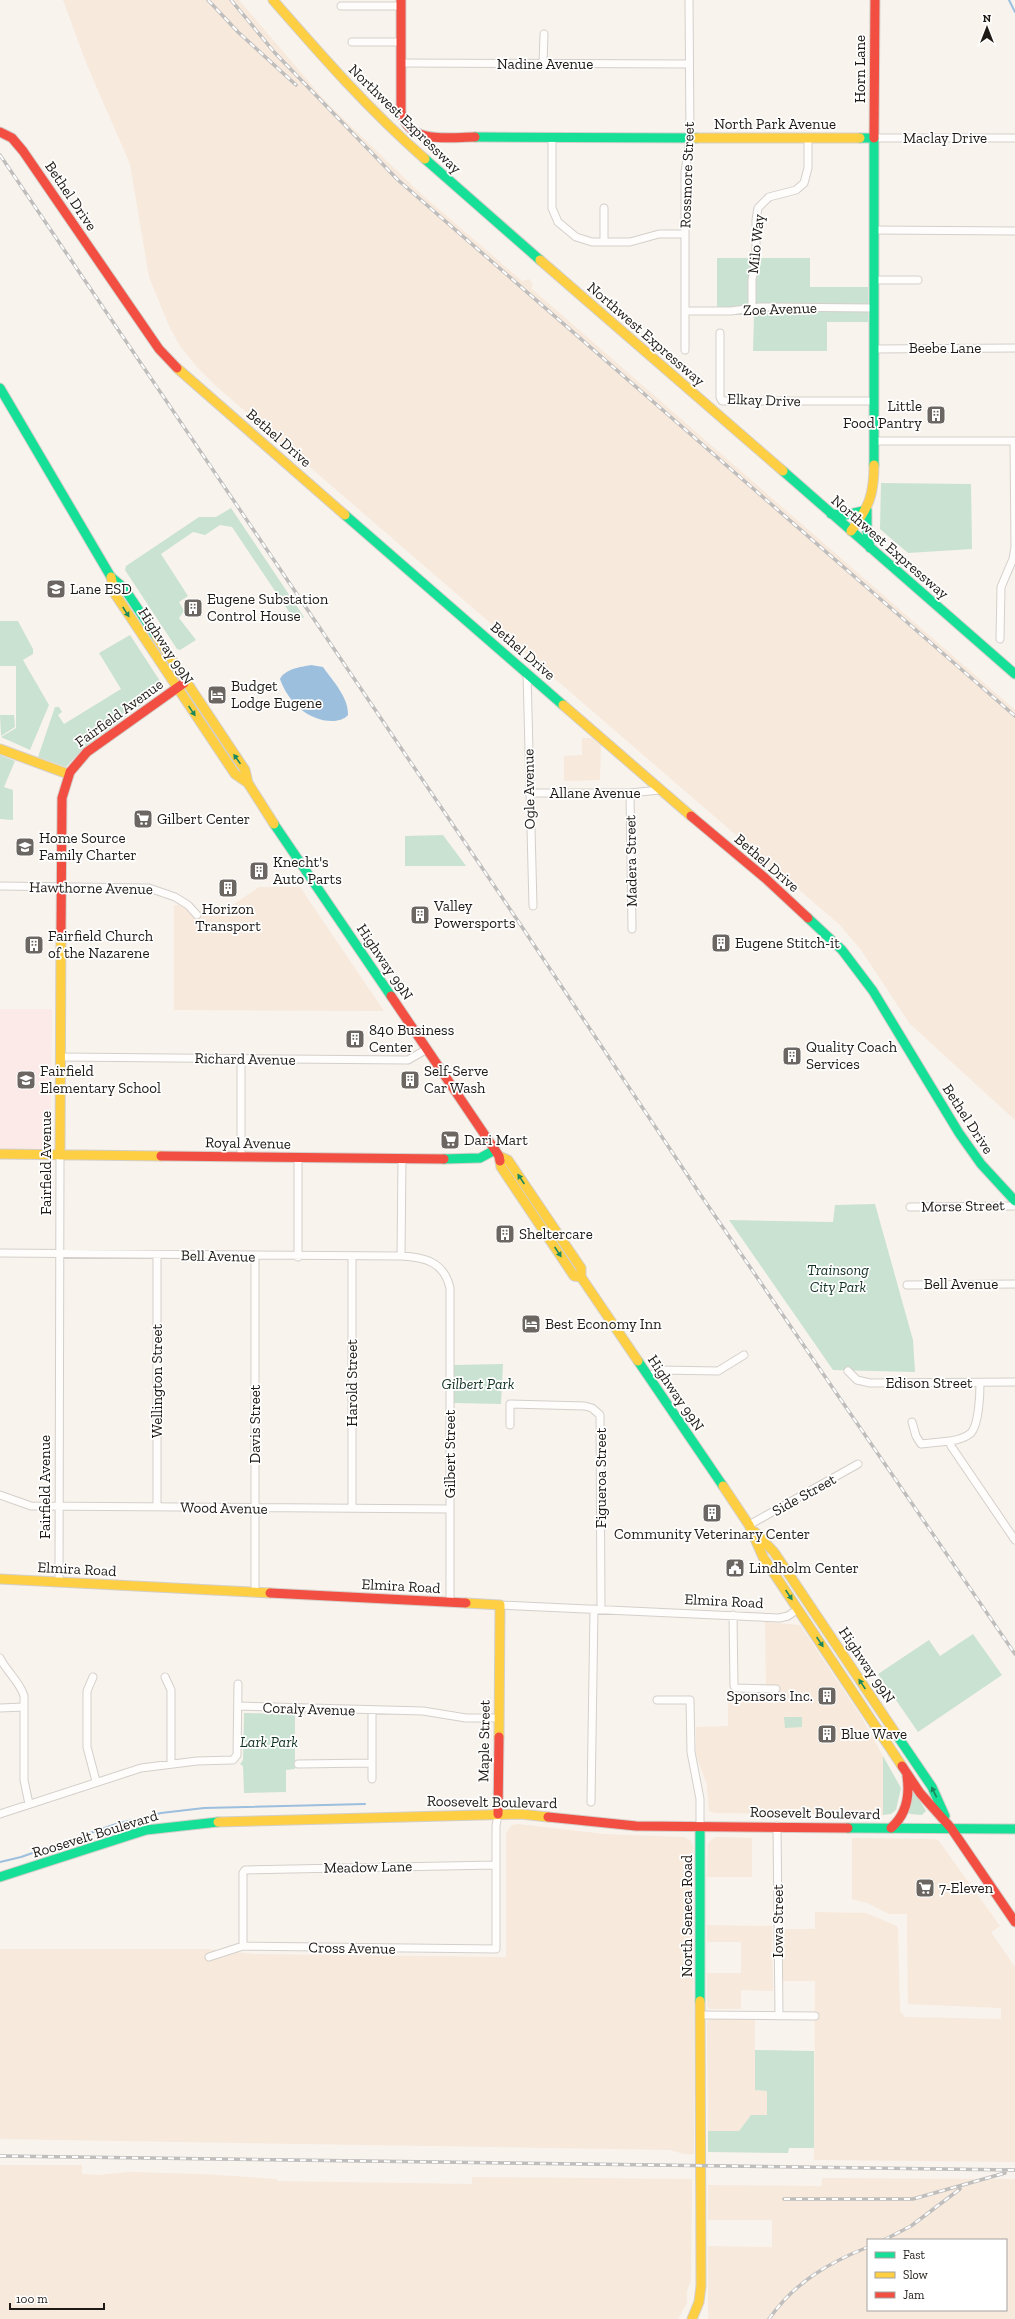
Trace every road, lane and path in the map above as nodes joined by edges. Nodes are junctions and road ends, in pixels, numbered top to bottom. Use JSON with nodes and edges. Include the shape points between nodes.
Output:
{"nodes":[{"id":1,"x":689,"y":0,"type":"edge"},
{"id":2,"x":875,"y":0,"type":"edge"},
{"id":3,"x":277,"y":2,"type":"edge"},
{"id":4,"x":401,"y":3,"type":"edge"},
{"id":5,"x":341,"y":6,"type":"dead end"},
{"id":6,"x":544,"y":34,"type":"dead end"},
{"id":7,"x":352,"y":42,"type":"dead end"},
{"id":8,"x":401,"y":42,"type":"junction"},
{"id":9,"x":401,"y":63,"type":"junction"},
{"id":10,"x":543,"y":64,"type":"junction"},
{"id":11,"x":689,"y":64,"type":"junction"},
{"id":12,"x":0,"y":132,"type":"edge"},
{"id":13,"x":552,"y":138,"type":"junction"},
{"id":14,"x":690,"y":138,"type":"junction"},
{"id":15,"x":808,"y":138,"type":"junction"},
{"id":16,"x":874,"y":138,"type":"junction"},
{"id":17,"x":1015,"y":138,"type":"edge"},
{"id":18,"x":604,"y":208,"type":"dead end"},
{"id":19,"x":875,"y":230,"type":"junction"},
{"id":20,"x":1015,"y":231,"type":"edge"},
{"id":21,"x":685,"y":234,"type":"junction"},
{"id":22,"x":604,"y":242,"type":"junction"},
{"id":23,"x":874,"y":280,"type":"junction"},
{"id":24,"x":918,"y":280,"type":"dead end"},
{"id":25,"x":752,"y":307,"type":"junction"},
{"id":26,"x":874,"y":308,"type":"junction"},
{"id":27,"x":685,"y":311,"type":"junction"},
{"id":28,"x":720,"y":333,"type":"dead end"},
{"id":29,"x":875,"y":348,"type":"junction"},
{"id":30,"x":1015,"y":348,"type":"edge"},
{"id":31,"x":685,"y":350,"type":"dead end"},
{"id":32,"x":0,"y":388,"type":"edge"},
{"id":33,"x":874,"y":401,"type":"junction"},
{"id":34,"x":874,"y":441,"type":"junction"},
{"id":35,"x":1015,"y":441,"type":"edge"},
{"id":36,"x":867,"y":510,"type":"junction"},
{"id":37,"x":831,"y":514,"type":"junction"},
{"id":38,"x":851,"y":531,"type":"junction"},
{"id":39,"x":870,"y":548,"type":"junction"},
{"id":40,"x":111,"y":577,"type":"junction"},
{"id":41,"x":1000,"y":639,"type":"dead end"},
{"id":42,"x":527,"y":673,"type":"junction"},
{"id":43,"x":1015,"y":674,"type":"edge"},
{"id":44,"x":186,"y":682,"type":"junction"},
{"id":45,"x":177,"y":688,"type":"junction"},
{"id":46,"x":0,"y":749,"type":"edge"},
{"id":47,"x":68,"y":774,"type":"junction"},
{"id":48,"x":248,"y":783,"type":"junction"},
{"id":49,"x":660,"y":790,"type":"junction"},
{"id":50,"x":529,"y":793,"type":"junction"},
{"id":51,"x":630,"y":793,"type":"junction"},
{"id":52,"x":0,"y":886,"type":"edge"},
{"id":53,"x":61,"y":887,"type":"junction"},
{"id":54,"x":533,"y":906,"type":"dead end"},
{"id":55,"x":197,"y":915,"type":"dead end"},
{"id":56,"x":632,"y":929,"type":"dead end"},
{"id":57,"x":427,"y":1049,"type":"junction"},
{"id":58,"x":60,"y":1057,"type":"junction"},
{"id":59,"x":241,"y":1059,"type":"junction"},
{"id":60,"x":497,"y":1153,"type":"junction"},
{"id":61,"x":0,"y":1154,"type":"edge"},
{"id":62,"x":60,"y":1155,"type":"junction"},
{"id":63,"x":241,"y":1157,"type":"junction"},
{"id":64,"x":298,"y":1158,"type":"junction"},
{"id":65,"x":402,"y":1158,"type":"junction"},
{"id":66,"x":1015,"y":1201,"type":"edge"},
{"id":67,"x":1015,"y":1206,"type":"edge"},
{"id":68,"x":910,"y":1207,"type":"dead end"},
{"id":69,"x":0,"y":1253,"type":"edge"},
{"id":70,"x":60,"y":1253,"type":"junction"},
{"id":71,"x":157,"y":1255,"type":"junction"},
{"id":72,"x":255,"y":1256,"type":"junction"},
{"id":73,"x":298,"y":1256,"type":"junction"},
{"id":74,"x":352,"y":1256,"type":"junction"},
{"id":75,"x":402,"y":1256,"type":"junction"},
{"id":76,"x":436,"y":1263,"type":"joint"},
{"id":77,"x":1015,"y":1284,"type":"edge"},
{"id":78,"x":907,"y":1285,"type":"dead end"},
{"id":79,"x":744,"y":1355,"type":"dead end"},
{"id":80,"x":848,"y":1371,"type":"dead end"},
{"id":81,"x":648,"y":1377,"type":"junction"},
{"id":82,"x":980,"y":1382,"type":"junction"},
{"id":83,"x":1015,"y":1382,"type":"edge"},
{"id":84,"x":912,"y":1422,"type":"dead end"},
{"id":85,"x":510,"y":1425,"type":"dead end"},
{"id":86,"x":950,"y":1441,"type":"junction"},
{"id":87,"x":858,"y":1464,"type":"dead end"},
{"id":88,"x":0,"y":1494,"type":"edge"},
{"id":89,"x":59,"y":1506,"type":"junction"},
{"id":90,"x":157,"y":1507,"type":"junction"},
{"id":91,"x":255,"y":1508,"type":"junction"},
{"id":92,"x":352,"y":1508,"type":"junction"},
{"id":93,"x":450,"y":1509,"type":"junction"},
{"id":94,"x":749,"y":1525,"type":"junction"},
{"id":95,"x":1015,"y":1540,"type":"edge"},
{"id":96,"x":0,"y":1579,"type":"edge"},
{"id":97,"x":59,"y":1582,"type":"junction"},
{"id":98,"x":255,"y":1592,"type":"junction"},
{"id":99,"x":450,"y":1602,"type":"junction"},
{"id":100,"x":500,"y":1605,"type":"junction"},
{"id":101,"x":598,"y":1609,"type":"junction"},
{"id":102,"x":798,"y":1609,"type":"junction"},
{"id":103,"x":733,"y":1615,"type":"junction"},
{"id":104,"x":0,"y":1658,"type":"edge"},
{"id":105,"x":93,"y":1677,"type":"dead end"},
{"id":106,"x":165,"y":1677,"type":"dead end"},
{"id":107,"x":238,"y":1684,"type":"dead end"},
{"id":108,"x":776,"y":1689,"type":"dead end"},
{"id":109,"x":657,"y":1700,"type":"dead end"},
{"id":110,"x":238,"y":1706,"type":"junction"},
{"id":111,"x":24,"y":1707,"type":"junction"},
{"id":112,"x":0,"y":1708,"type":"edge"},
{"id":113,"x":372,"y":1711,"type":"junction"},
{"id":114,"x":499,"y":1718,"type":"junction"},
{"id":115,"x":171,"y":1763,"type":"junction"},
{"id":116,"x":372,"y":1763,"type":"junction"},
{"id":117,"x":298,"y":1764,"type":"dead end"},
{"id":118,"x":905,"y":1770,"type":"junction"},
{"id":119,"x":372,"y":1779,"type":"dead end"},
{"id":120,"x":96,"y":1781,"type":"junction"},
{"id":121,"x":591,"y":1802,"type":"dead end"},
{"id":122,"x":29,"y":1804,"type":"junction"},
{"id":123,"x":0,"y":1814,"type":"edge"},
{"id":124,"x":498,"y":1814,"type":"junction"},
{"id":125,"x":778,"y":1826,"type":"junction"},
{"id":126,"x":700,"y":1827,"type":"junction"},
{"id":127,"x":891,"y":1828,"type":"junction"},
{"id":128,"x":950,"y":1828,"type":"junction"},
{"id":129,"x":1015,"y":1829,"type":"edge"},
{"id":130,"x":496,"y":1864,"type":"junction"},
{"id":131,"x":0,"y":1877,"type":"edge"},
{"id":132,"x":1015,"y":1922,"type":"edge"},
{"id":133,"x":243,"y":1946,"type":"junction"},
{"id":134,"x":496,"y":1949,"type":"joint"},
{"id":135,"x":209,"y":1957,"type":"dead end"},
{"id":136,"x":701,"y":2015,"type":"junction"},
{"id":137,"x":779,"y":2016,"type":"junction"},
{"id":138,"x":815,"y":2016,"type":"dead end"},
{"id":139,"x":692,"y":2319,"type":"edge"}],
"edges":[{"from":1,"to":11,"type":"street","name":"Rossmore Street"},
{"from":2,"to":16,"type":"main road","name":"Horn Lane"},
{"from":3,"to":37,"type":"main road","name":"Northwest Expressway","via":[[329,64],[394,132]]},
{"from":4,"to":5,"type":"street"},
{"from":4,"to":8,"type":"main road","name":"North Park Avenue"},
{"from":6,"to":10,"type":"street"},
{"from":7,"to":8,"type":"street"},
{"from":8,"to":9,"type":"main road","name":"North Park Avenue"},
{"from":9,"to":10,"type":"street","name":"Nadine Avenue"},
{"from":9,"to":13,"type":"main road","name":"North Park Avenue","via":[[401,112],[405,124],[413,133],[424,137]]},
{"from":10,"to":11,"type":"street","name":"Nadine Avenue"},
{"from":11,"to":14,"type":"street","name":"Rossmore Street"},
{"from":12,"to":42,"type":"main road","name":"Bethel Drive","via":[[12,138],[23,151],[159,349],[181,372]]},
{"from":13,"to":14,"type":"main road","name":"North Park Avenue"},
{"from":13,"to":22,"type":"street","via":[[552,205],[555,216],[563,227],[579,239]]},
{"from":14,"to":15,"type":"main road","name":"North Park Avenue"},
{"from":14,"to":21,"type":"street","name":"Rossmore Street","via":[[685,172]]},
{"from":15,"to":16,"type":"main road","name":"North Park Avenue"},
{"from":15,"to":25,"type":"street","name":"Milo Way","via":[[808,168],[804,183],[796,190],[770,197],[758,208]]},
{"from":16,"to":17,"type":"street","name":"Maclay Drive"},
{"from":16,"to":19,"type":"main road"},
{"from":18,"to":22,"type":"street"},
{"from":19,"to":20,"type":"street"},
{"from":19,"to":23,"type":"main road"},
{"from":21,"to":22,"type":"street","via":[[659,234],[630,242]]},
{"from":21,"to":27,"type":"street","name":"Rossmore Street"},
{"from":23,"to":24,"type":"street"},
{"from":23,"to":26,"type":"main road"},
{"from":25,"to":26,"type":"street","name":"Zoe Avenue"},
{"from":25,"to":27,"type":"street","name":"Zoe Avenue","via":[[731,311]]},
{"from":26,"to":29,"type":"main road"},
{"from":27,"to":31,"type":"street","name":"Rossmore Street"},
{"from":28,"to":33,"type":"street","name":"Elkay Drive","via":[[720,397],[724,402]]},
{"from":29,"to":30,"type":"street","name":"Beebe Lane"},
{"from":29,"to":33,"type":"main road"},
{"from":32,"to":40,"type":"main road","name":"Highway 99N","via":[[59,493]]},
{"from":33,"to":34,"type":"main road"},
{"from":34,"to":35,"type":"street"},
{"from":34,"to":36,"type":"main road","via":[[873,495]]},
{"from":35,"to":41,"type":"street","via":[[1014,547],[1001,587]]},
{"from":36,"to":37,"type":"main road","via":[[845,515]]},
{"from":36,"to":38,"type":"main road"},
{"from":36,"to":39,"type":"main road"},
{"from":37,"to":38,"type":"main road","name":"Northwest Expressway"},
{"from":38,"to":39,"type":"main road","name":"Northwest Expressway"},
{"from":39,"to":43,"type":"main road","name":"Northwest Expressway"},
{"from":40,"to":44,"type":"main road","name":"Highway 99N","via":[[124,588]]},
{"from":40,"to":45,"type":"main road","name":"Highway 99N","one_way":true,"via":[[115,594]]},
{"from":42,"to":49,"type":"main road","name":"Bethel Drive"},
{"from":42,"to":50,"type":"street","name":"Ogle Avenue"},
{"from":44,"to":45,"type":"main road","name":"Fairfield Avenue"},
{"from":48,"to":44,"type":"main road","name":"Highway 99N","one_way":true,"via":[[245,770]]},
{"from":45,"to":47,"type":"main road","name":"Fairfield Avenue","via":[[88,752],[76,762]]},
{"from":45,"to":48,"type":"main road","name":"Highway 99N","one_way":true,"via":[[235,774]]},
{"from":46,"to":47,"type":"main road"},
{"from":47,"to":53,"type":"main road","name":"Fairfield Avenue","via":[[62,798]]},
{"from":48,"to":57,"type":"main road","name":"Highway 99N"},
{"from":49,"to":51,"type":"street","name":"Allane Avenue"},
{"from":49,"to":66,"type":"main road","name":"Bethel Drive","via":[[765,878],[850,958],[959,1133],[981,1164]]},
{"from":50,"to":51,"type":"street","name":"Allane Avenue"},
{"from":50,"to":54,"type":"street","name":"Ogle Avenue"},
{"from":51,"to":56,"type":"street","name":"Madera Street"},
{"from":52,"to":53,"type":"street","name":"Hawthorne Avenue"},
{"from":53,"to":55,"type":"street","name":"Hawthorne Avenue","via":[[158,890],[175,896]]},
{"from":53,"to":58,"type":"main road","name":"Fairfield Avenue"},
{"from":57,"to":59,"type":"street","name":"Richard Avenue","via":[[408,1060]]},
{"from":57,"to":60,"type":"main road","name":"Highway 99N"},
{"from":58,"to":59,"type":"street","name":"Richard Avenue"},
{"from":58,"to":62,"type":"main road","name":"Fairfield Avenue"},
{"from":59,"to":63,"type":"street"},
{"from":60,"to":65,"type":"main road","name":"Royal Avenue","via":[[473,1159]]},
{"from":60,"to":81,"type":"main road","name":"Highway 99N","via":[[500,1167],[574,1276],[581,1277]]},
{"from":61,"to":62,"type":"main road","name":"Royal Avenue"},
{"from":62,"to":63,"type":"main road","name":"Royal Avenue"},
{"from":62,"to":70,"type":"street","name":"Fairfield Avenue"},
{"from":63,"to":64,"type":"main road","name":"Royal Avenue"},
{"from":64,"to":65,"type":"main road","name":"Royal Avenue"},
{"from":64,"to":73,"type":"street"},
{"from":65,"to":75,"type":"street"},
{"from":67,"to":68,"type":"street","name":"Morse Street"},
{"from":69,"to":70,"type":"street","name":"Bell Avenue"},
{"from":70,"to":71,"type":"street","name":"Bell Avenue"},
{"from":70,"to":89,"type":"street","name":"Fairfield Avenue"},
{"from":71,"to":72,"type":"street","name":"Bell Avenue"},
{"from":71,"to":90,"type":"street","name":"Wellington Street"},
{"from":72,"to":73,"type":"street","name":"Bell Avenue"},
{"from":72,"to":91,"type":"street","name":"Davis Street"},
{"from":73,"to":74,"type":"street","name":"Bell Avenue"},
{"from":74,"to":75,"type":"street","name":"Bell Avenue"},
{"from":74,"to":92,"type":"street","name":"Harold Street"},
{"from":75,"to":76,"type":"street","name":"Bell Avenue","via":[[419,1257]]},
{"from":76,"to":93,"type":"street","name":"Gilbert Street","via":[[448,1279],[450,1288]]},
{"from":77,"to":78,"type":"street","name":"Bell Avenue"},
{"from":79,"to":81,"type":"street","via":[[718,1371],[660,1370]]},
{"from":80,"to":82,"type":"street","name":"Edison Street","via":[[853,1378],[862,1382]]},
{"from":81,"to":94,"type":"main road","name":"Highway 99N"},
{"from":82,"to":83,"type":"street","name":"Edison Street"},
{"from":82,"to":86,"type":"street","via":[[977,1414],[972,1431],[964,1437]]},
{"from":84,"to":86,"type":"street","via":[[921,1444]]},
{"from":85,"to":101,"type":"street","name":"Figueroa Street","via":[[510,1404],[585,1406],[600,1415]]},
{"from":86,"to":95,"type":"street","via":[[953,1450]]},
{"from":87,"to":94,"type":"street","name":"Side Street"},
{"from":88,"to":89,"type":"street","name":"Wood Avenue","via":[[31,1506]]},
{"from":89,"to":90,"type":"street","name":"Wood Avenue"},
{"from":89,"to":97,"type":"street","name":"Fairfield Avenue"},
{"from":90,"to":91,"type":"street","name":"Wood Avenue"},
{"from":91,"to":92,"type":"street","name":"Wood Avenue"},
{"from":91,"to":98,"type":"street","name":"Davis Street"},
{"from":92,"to":93,"type":"street","name":"Wood Avenue"},
{"from":93,"to":99,"type":"street","name":"Gilbert Street"},
{"from":94,"to":102,"type":"main road","name":"Highway 99N","one_way":true,"via":[[763,1557]]},
{"from":128,"to":94,"type":"main road","name":"Highway 99N","one_way":true,"via":[[932,1788],[774,1552]]},
{"from":96,"to":97,"type":"main road","name":"Elmira Road"},
{"from":97,"to":98,"type":"main road","name":"Elmira Road"},
{"from":98,"to":99,"type":"main road","name":"Elmira Road"},
{"from":99,"to":100,"type":"main road","name":"Elmira Road"},
{"from":100,"to":101,"type":"street","name":"Elmira Road"},
{"from":100,"to":114,"type":"main road","name":"Maple Street"},
{"from":101,"to":103,"type":"street","name":"Elmira Road"},
{"from":101,"to":121,"type":"street","name":"Figueroa Street"},
{"from":102,"to":103,"type":"street","name":"Elmira Road","via":[[788,1616],[779,1618]]},
{"from":102,"to":118,"type":"main road","name":"Highway 99N","one_way":true},
{"from":103,"to":108,"type":"street","via":[[734,1686]]},
{"from":104,"to":111,"type":"street","via":[[22,1689]]},
{"from":105,"to":120,"type":"street","via":[[87,1691],[87,1747]]},
{"from":106,"to":115,"type":"street","via":[[170,1690]]},
{"from":107,"to":110,"type":"street"},
{"from":109,"to":126,"type":"street","name":"North Seneca Road","via":[[690,1700],[691,1752],[700,1794]]},
{"from":110,"to":113,"type":"street","name":"Coraly Avenue"},
{"from":110,"to":115,"type":"street","via":[[236,1758],[228,1761]]},
{"from":111,"to":112,"type":"street"},
{"from":111,"to":122,"type":"street","via":[[24,1780]]},
{"from":113,"to":114,"type":"street","name":"Coraly Avenue","via":[[423,1711],[466,1718]]},
{"from":113,"to":116,"type":"street"},
{"from":114,"to":124,"type":"main road","name":"Maple Street"},
{"from":115,"to":120,"type":"street","via":[[133,1770]]},
{"from":116,"to":117,"type":"street"},
{"from":116,"to":119,"type":"street"},
{"from":118,"to":127,"type":"main road","via":[[909,1786],[908,1796],[902,1817]]},
{"from":118,"to":128,"type":"main road","name":"Highway 99N","via":[[920,1793]]},
{"from":120,"to":122,"type":"street"},
{"from":122,"to":123,"type":"street"},
{"from":124,"to":126,"type":"main road","name":"Roosevelt Boulevard","via":[[565,1817],[636,1826]]},
{"from":124,"to":130,"type":"street","name":"Maple Street"},
{"from":124,"to":131,"type":"main road","name":"Roosevelt Boulevard","via":[[174,1824],[128,1835]]},
{"from":125,"to":126,"type":"main road","name":"Roosevelt Boulevard"},
{"from":125,"to":127,"type":"main road","name":"Roosevelt Boulevard"},
{"from":125,"to":137,"type":"street","name":"Iowa Street"},
{"from":126,"to":136,"type":"main road","name":"North Seneca Road"},
{"from":127,"to":128,"type":"main road","name":"Roosevelt Boulevard"},
{"from":128,"to":129,"type":"main road","name":"Roosevelt Boulevard"},
{"from":128,"to":132,"type":"main road","name":"Highway 99N"},
{"from":130,"to":133,"type":"street","name":"Meadow Lane","via":[[246,1869],[243,1873]]},
{"from":130,"to":134,"type":"street","name":"Maple Street"},
{"from":133,"to":134,"type":"street","name":"Cross Avenue"},
{"from":133,"to":135,"type":"street","name":"Cross Avenue"},
{"from":136,"to":137,"type":"street"},
{"from":136,"to":139,"type":"main road","name":"North Seneca Road","via":[[700,2296]]},
{"from":137,"to":138,"type":"street"}]}
